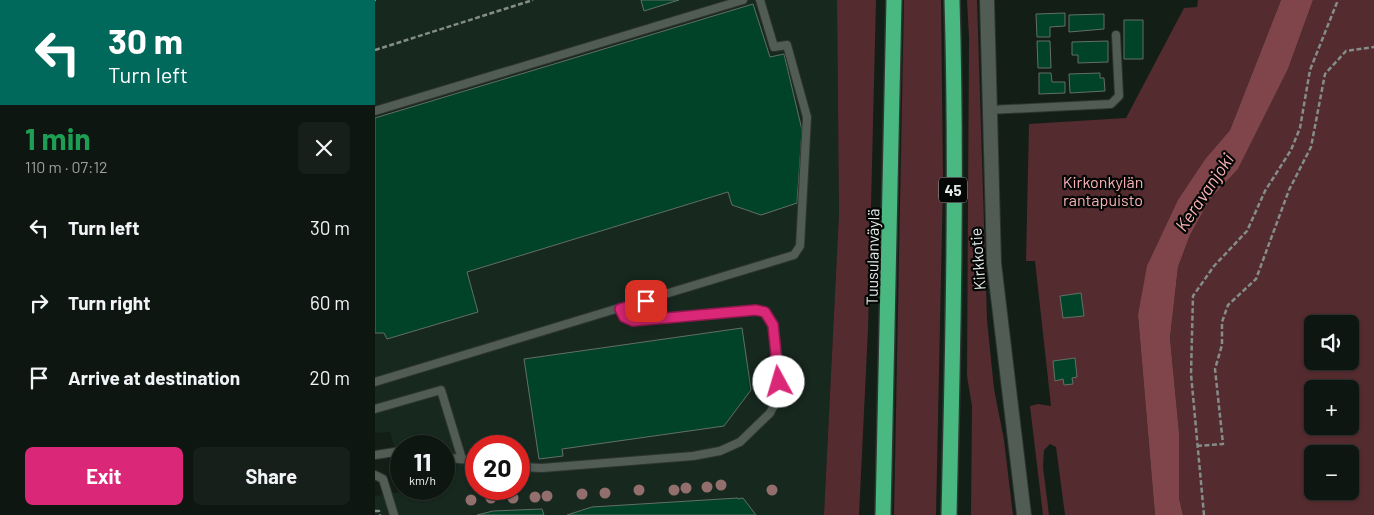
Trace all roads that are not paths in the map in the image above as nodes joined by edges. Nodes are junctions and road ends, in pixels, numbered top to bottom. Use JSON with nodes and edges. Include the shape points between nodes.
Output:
{"nodes":[{"id":1,"x":743,"y":0,"type":"edge"},
{"id":2,"x":760,"y":0,"type":"edge"},
{"id":3,"x":894,"y":0,"type":"edge"},
{"id":4,"x":951,"y":0,"type":"edge"},
{"id":5,"x":987,"y":0,"type":"edge"},
{"id":6,"x":1116,"y":35,"type":"dead end"},
{"id":7,"x":989,"y":110,"type":"junction"},
{"id":8,"x":375,"y":111,"type":"edge"},
{"id":9,"x":620,"y":309,"type":"junction"},
{"id":10,"x":375,"y":382,"type":"edge"},
{"id":11,"x":375,"y":409,"type":"edge"},
{"id":12,"x":390,"y":453,"type":"edge"},
{"id":13,"x":375,"y":455,"type":"edge"},
{"id":14,"x":455,"y":458,"type":"edge"},
{"id":15,"x":462,"y":459,"type":"junction"},
{"id":16,"x":465,"y":459,"type":"edge"},
{"id":17,"x":530,"y":467,"type":"edge"},
{"id":18,"x":375,"y":475,"type":"edge"},
{"id":19,"x":394,"y":515,"type":"edge"},
{"id":20,"x":883,"y":515,"type":"edge"},
{"id":21,"x":949,"y":515,"type":"edge"},
{"id":22,"x":1024,"y":515,"type":"edge"}],
"edges":[{"from":1,"to":8,"type":"lane"},
{"from":2,"to":9,"type":"lane","via":[[774,47],[787,45],[807,117],[798,251],[789,258]]},
{"from":3,"to":20,"type":"highway","name":"Tuusulanväylä"},
{"from":4,"to":21,"type":"highway","number":"45","via":[[954,93]]},
{"from":5,"to":7,"type":"street","name":"Kirkkotie"},
{"from":6,"to":7,"type":"lane","via":[[1119,96],[1111,104]]},
{"from":7,"to":22,"type":"street","name":"Kirkkotie","via":[[994,263]]},
{"from":9,"to":10,"type":"lane"},
{"from":9,"to":17,"type":"lane","via":[[624,317],[633,321],[756,310],[765,312],[773,325],[779,382],[778,397],[770,413],[740,442],[720,451]]},
{"from":11,"to":15,"type":"lane","via":[[441,390]]},
{"from":12,"to":13,"type":"lane"},
{"from":14,"to":15,"type":"lane"},
{"from":15,"to":16,"type":"lane"},
{"from":18,"to":19,"type":"lane","via":[[383,479]]}]}
